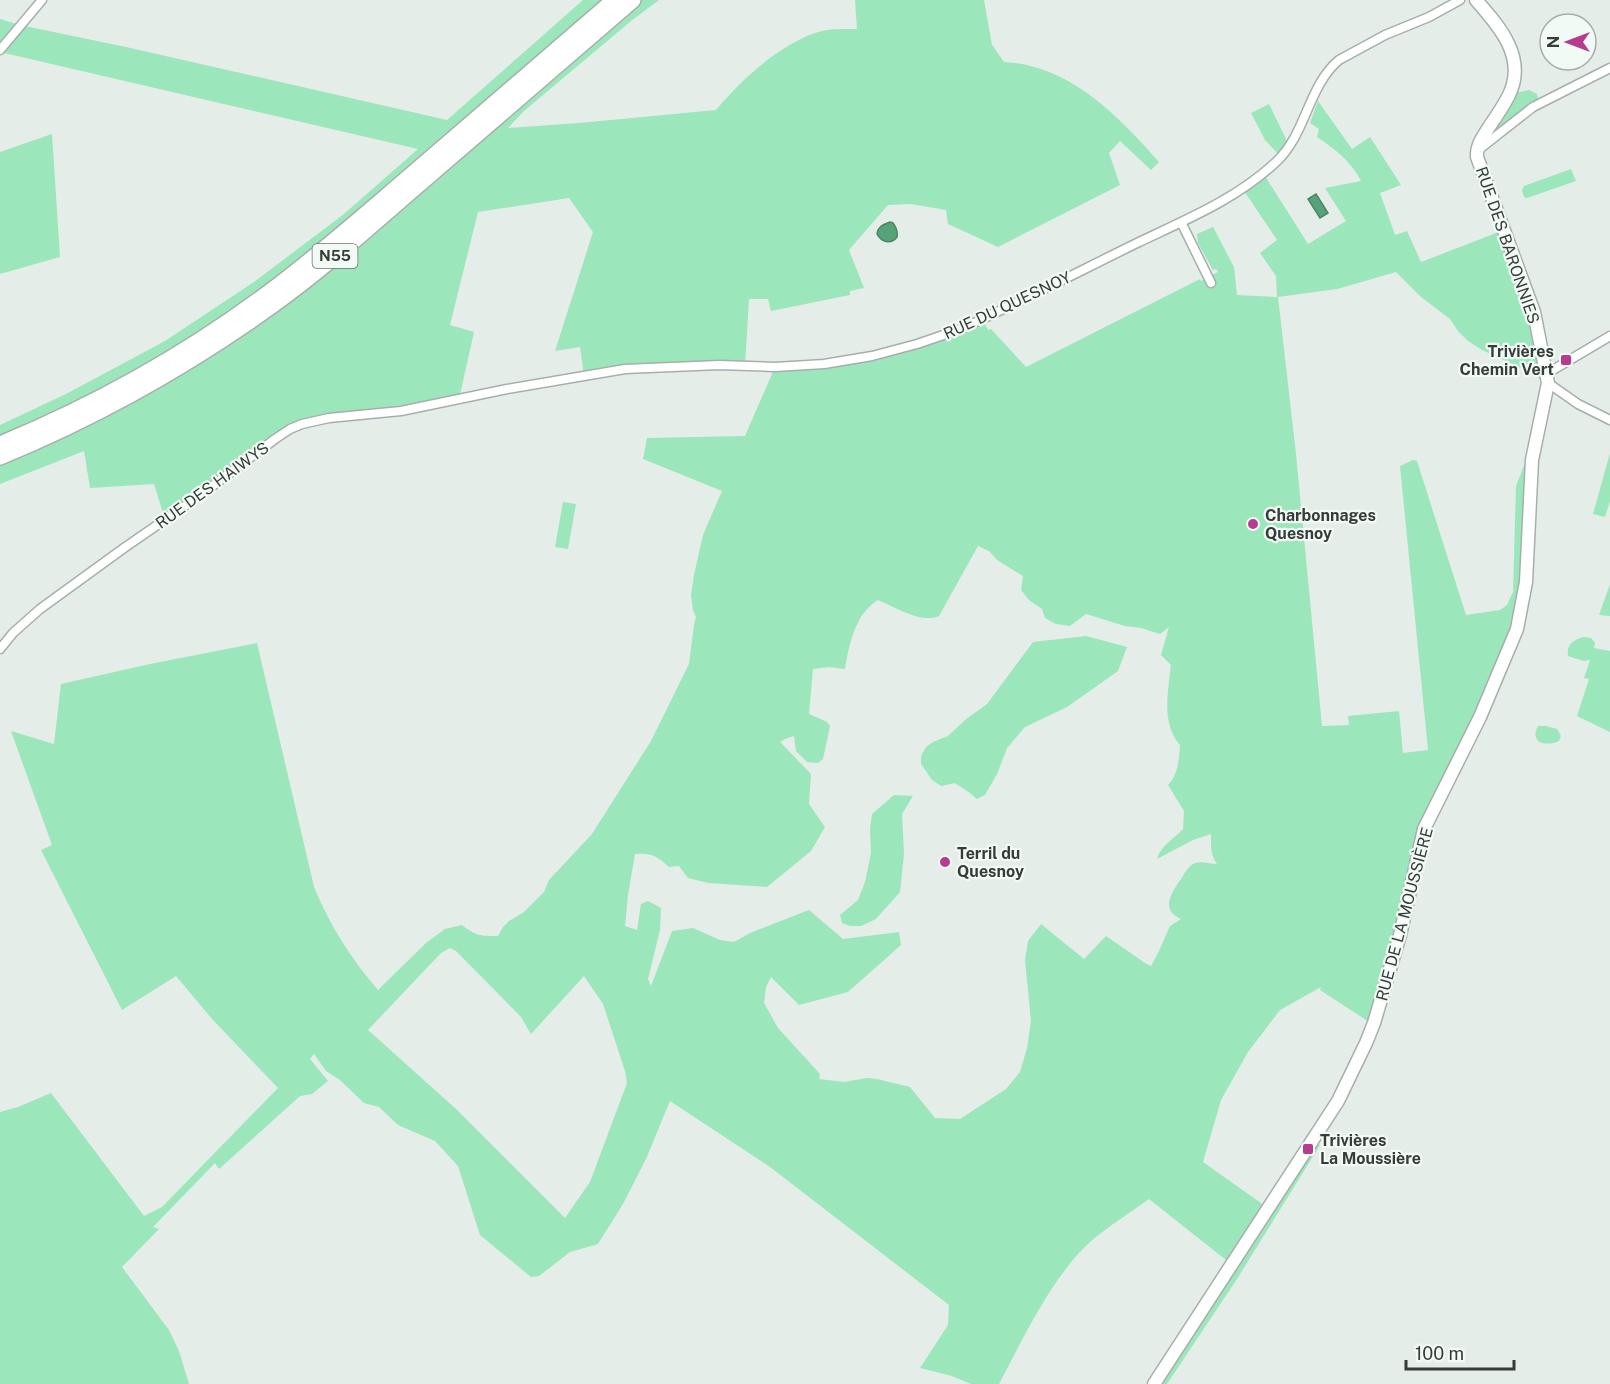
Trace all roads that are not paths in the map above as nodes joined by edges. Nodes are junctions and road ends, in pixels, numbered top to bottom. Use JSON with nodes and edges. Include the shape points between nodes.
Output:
{"nodes":[{"id":1,"x":42,"y":0,"type":"edge"},
{"id":2,"x":614,"y":0,"type":"edge"},
{"id":3,"x":633,"y":0,"type":"edge"},
{"id":4,"x":1460,"y":0,"type":"edge"},
{"id":5,"x":1476,"y":0,"type":"edge"},
{"id":6,"x":0,"y":50,"type":"edge"},
{"id":7,"x":1610,"y":68,"type":"edge"},
{"id":8,"x":1477,"y":151,"type":"junction"},
{"id":9,"x":1181,"y":222,"type":"junction"},
{"id":10,"x":1211,"y":283,"type":"dead end"},
{"id":11,"x":1610,"y":336,"type":"edge"},
{"id":12,"x":1547,"y":379,"type":"junction"},
{"id":13,"x":459,"y":399,"type":"joint"},
{"id":14,"x":1545,"y":403,"type":"joint"},
{"id":15,"x":1610,"y":420,"type":"edge"},
{"id":16,"x":0,"y":444,"type":"edge"},
{"id":17,"x":0,"y":457,"type":"edge"},
{"id":18,"x":0,"y":649,"type":"edge"},
{"id":19,"x":1154,"y":1384,"type":"edge"}],
"edges":[{"from":1,"to":6,"type":"street"},
{"from":2,"to":16,"type":"highway","number":"N55","via":[[268,294],[136,378]]},
{"from":3,"to":17,"type":"highway","number":"N55","via":[[274,304],[144,388]]},
{"from":4,"to":9,"type":"street","name":"RUE DU QUESNOY","via":[[1339,60],[1326,72],[1296,137],[1281,157],[1220,203]]},
{"from":5,"to":8,"type":"street","name":"RUE DES BARONNIES","via":[[1508,41],[1515,69],[1509,94]]},
{"from":7,"to":8,"type":"street","via":[[1533,107]]},
{"from":8,"to":12,"type":"street","name":"RUE DES BARONNIES","via":[[1534,312]]},
{"from":9,"to":10,"type":"street"},
{"from":9,"to":13,"type":"street","name":"RUE DU QUESNOY","via":[[961,329],[872,356],[796,366],[625,369]]},
{"from":11,"to":12,"type":"street"},
{"from":12,"to":14,"type":"street","name":"RUE DES BARONNIES"},
{"from":12,"to":15,"type":"street","via":[[1578,404]]},
{"from":13,"to":18,"type":"street","name":"RUE DES HAIWYS","via":[[401,411],[314,421],[290,429],[40,609]]},
{"from":14,"to":19,"type":"street","name":"RUE DE LA MOUSSIÈRE","via":[[1532,460],[1526,582],[1517,629],[1480,717],[1424,829],[1400,935],[1371,1033],[1338,1101]]}]}
